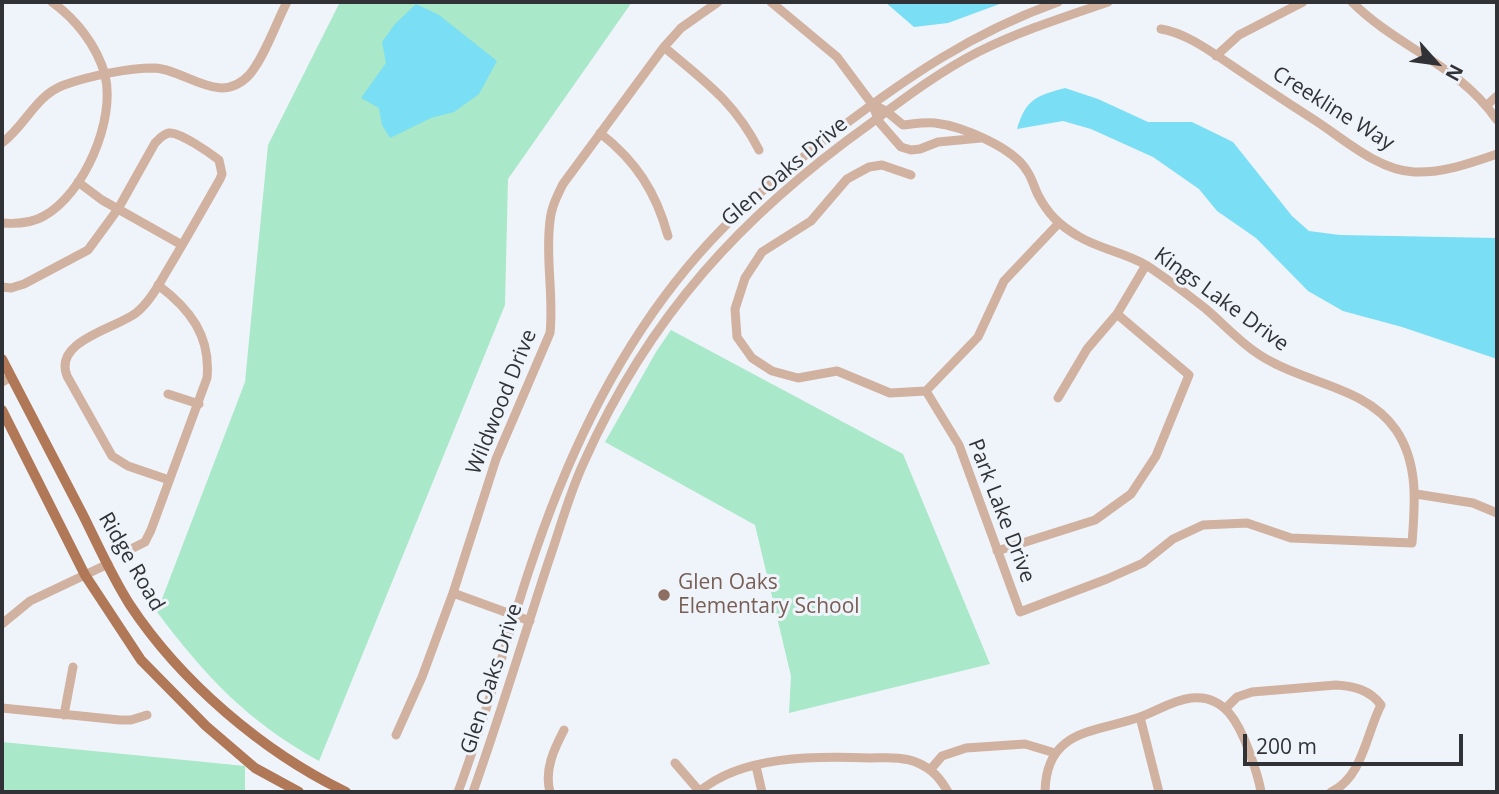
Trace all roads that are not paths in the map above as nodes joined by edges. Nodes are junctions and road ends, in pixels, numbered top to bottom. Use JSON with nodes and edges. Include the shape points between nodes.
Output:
{"nodes":[{"id":1,"x":52,"y":2,"type":"edge"},
{"id":2,"x":287,"y":2,"type":"edge"},
{"id":3,"x":718,"y":2,"type":"edge"},
{"id":4,"x":771,"y":2,"type":"edge"},
{"id":5,"x":1058,"y":2,"type":"edge"},
{"id":6,"x":1108,"y":2,"type":"edge"},
{"id":7,"x":1303,"y":2,"type":"edge"},
{"id":8,"x":1352,"y":2,"type":"edge"},
{"id":9,"x":1161,"y":29,"type":"dead end"},
{"id":10,"x":664,"y":47,"type":"junction"},
{"id":11,"x":1216,"y":56,"type":"junction"},
{"id":12,"x":105,"y":75,"type":"junction"},
{"id":13,"x":1497,"y":96,"type":"edge"},
{"id":14,"x":872,"y":104,"type":"junction"},
{"id":15,"x":1487,"y":105,"type":"junction"},
{"id":16,"x":886,"y":110,"type":"junction"},
{"id":17,"x":877,"y":118,"type":"junction"},
{"id":18,"x":1497,"y":120,"type":"edge"},
{"id":19,"x":600,"y":134,"type":"junction"},
{"id":20,"x":983,"y":138,"type":"junction"},
{"id":21,"x":2,"y":143,"type":"edge"},
{"id":22,"x":759,"y":150,"type":"dead end"},
{"id":23,"x":1497,"y":154,"type":"edge"},
{"id":24,"x":911,"y":175,"type":"dead end"},
{"id":25,"x":78,"y":182,"type":"junction"},
{"id":26,"x":118,"y":209,"type":"junction"},
{"id":27,"x":2,"y":223,"type":"edge"},
{"id":28,"x":1058,"y":224,"type":"junction"},
{"id":29,"x":668,"y":236,"type":"dead end"},
{"id":30,"x":182,"y":246,"type":"junction"},
{"id":31,"x":1146,"y":265,"type":"junction"},
{"id":32,"x":158,"y":285,"type":"junction"},
{"id":33,"x":2,"y":287,"type":"edge"},
{"id":34,"x":1116,"y":314,"type":"junction"},
{"id":35,"x":2,"y":359,"type":"edge"},
{"id":36,"x":6,"y":380,"type":"edge"},
{"id":37,"x":926,"y":391,"type":"junction"},
{"id":38,"x":168,"y":394,"type":"dead end"},
{"id":39,"x":1058,"y":398,"type":"dead end"},
{"id":40,"x":199,"y":404,"type":"junction"},
{"id":41,"x":2,"y":410,"type":"edge"},
{"id":42,"x":169,"y":480,"type":"junction"},
{"id":43,"x":1416,"y":494,"type":"junction"},
{"id":44,"x":1497,"y":513,"type":"edge"},
{"id":45,"x":1412,"y":543,"type":"joint"},
{"id":46,"x":133,"y":548,"type":"dead end"},
{"id":47,"x":998,"y":551,"type":"junction"},
{"id":48,"x":108,"y":564,"type":"junction"},
{"id":49,"x":85,"y":575,"type":"junction"},
{"id":50,"x":453,"y":593,"type":"junction"},
{"id":51,"x":516,"y":616,"type":"junction"},
{"id":52,"x":530,"y":621,"type":"junction"},
{"id":53,"x":2,"y":624,"type":"edge"},
{"id":54,"x":73,"y":667,"type":"dead end"},
{"id":55,"x":2,"y":708,"type":"edge"},
{"id":56,"x":1226,"y":708,"type":"junction"},
{"id":57,"x":64,"y":715,"type":"junction"},
{"id":58,"x":147,"y":715,"type":"dead end"},
{"id":59,"x":1139,"y":717,"type":"junction"},
{"id":60,"x":564,"y":730,"type":"dead end"},
{"id":61,"x":396,"y":734,"type":"dead end"},
{"id":62,"x":1055,"y":753,"type":"junction"},
{"id":63,"x":675,"y":763,"type":"dead end"},
{"id":64,"x":756,"y":766,"type":"junction"},
{"id":65,"x":930,"y":770,"type":"junction"},
{"id":66,"x":328,"y":788,"type":"edge"},
{"id":67,"x":299,"y":792,"type":"edge"},
{"id":68,"x":346,"y":792,"type":"edge"},
{"id":69,"x":458,"y":792,"type":"edge"},
{"id":70,"x":473,"y":792,"type":"edge"},
{"id":71,"x":550,"y":792,"type":"edge"},
{"id":72,"x":699,"y":792,"type":"edge"},
{"id":73,"x":762,"y":792,"type":"edge"},
{"id":74,"x":948,"y":792,"type":"edge"},
{"id":75,"x":1045,"y":792,"type":"edge"},
{"id":76,"x":1159,"y":792,"type":"edge"},
{"id":77,"x":1261,"y":792,"type":"edge"},
{"id":78,"x":1331,"y":792,"type":"edge"}],
"edges":[{"from":1,"to":12,"type":"street","via":[[78,23]]},
{"from":2,"to":12,"type":"street","via":[[249,75],[229,86],[208,86],[154,68]]},
{"from":3,"to":10,"type":"street","name":"Wildwood Drive","via":[[681,28]]},
{"from":4,"to":14,"type":"street","via":[[837,57]]},
{"from":5,"to":14,"type":"street","name":"Glen Oaks Drive","via":[[960,46]]},
{"from":6,"to":16,"type":"street","name":"Glen Oaks Drive","via":[[978,52]]},
{"from":7,"to":11,"type":"street","via":[[1239,35]]},
{"from":8,"to":15,"type":"street","via":[[1453,74]]},
{"from":9,"to":11,"type":"street","name":"Creekline Way"},
{"from":10,"to":19,"type":"street","name":"Wildwood Drive"},
{"from":10,"to":22,"type":"street","via":[[727,101]]},
{"from":11,"to":23,"type":"street","name":"Creekline Way","via":[[1389,166],[1432,171]]},
{"from":12,"to":21,"type":"street","via":[[52,91]]},
{"from":12,"to":25,"type":"street","via":[[103,132]]},
{"from":13,"to":15,"type":"street"},
{"from":14,"to":16,"type":"street","name":"Kings Lake Drive"},
{"from":14,"to":17,"type":"street"},
{"from":14,"to":51,"type":"street","name":"Glen Oaks Drive","via":[[793,164],[730,221],[638,332],[581,437]]},
{"from":15,"to":18,"type":"street"},
{"from":16,"to":17,"type":"street","name":"Glen Oaks Drive"},
{"from":16,"to":20,"type":"street","name":"Kings Lake Drive","via":[[903,125],[934,123]]},
{"from":17,"to":20,"type":"street","via":[[901,147],[911,150]]},
{"from":17,"to":52,"type":"street","name":"Glen Oaks Drive","via":[[749,222],[656,331],[620,388],[582,465]]},
{"from":19,"to":29,"type":"street","via":[[632,162],[659,206]]},
{"from":19,"to":50,"type":"street","name":"Wildwood Drive","via":[[554,202],[549,236],[550,332],[496,459]]},
{"from":20,"to":28,"type":"street","name":"Kings Lake Drive","via":[[1026,169]]},
{"from":24,"to":37,"type":"street","via":[[882,165],[847,179],[811,221],[762,252],[745,278],[735,309],[737,337],[752,358],[772,371],[798,378],[837,371],[890,393]]},
{"from":25,"to":26,"type":"street"},
{"from":25,"to":27,"type":"street","via":[[65,200],[42,218]]},
{"from":26,"to":30,"type":"street"},
{"from":26,"to":30,"type":"street","via":[[155,143],[170,133],[180,136],[215,157],[222,174]]},
{"from":26,"to":33,"type":"street","via":[[96,242],[78,257],[16,287]]},
{"from":28,"to":31,"type":"street","name":"Kings Lake Drive","via":[[1092,244]]},
{"from":28,"to":37,"type":"street","via":[[1004,281],[978,337]]},
{"from":30,"to":32,"type":"street"},
{"from":31,"to":34,"type":"street"},
{"from":31,"to":43,"type":"street","name":"Kings Lake Drive","via":[[1272,362],[1352,394],[1374,408],[1396,429],[1409,458]]},
{"from":32,"to":40,"type":"street","via":[[183,306],[202,335],[208,369]]},
{"from":32,"to":42,"type":"street","via":[[133,315],[68,352],[65,371],[112,456]]},
{"from":34,"to":39,"type":"street","via":[[1087,349]]},
{"from":34,"to":47,"type":"street","via":[[1189,375],[1156,456],[1131,494],[1095,520]]},
{"from":35,"to":36,"type":"main road","name":"Ridge Road"},
{"from":36,"to":48,"type":"main road","name":"Ridge Road"},
{"from":37,"to":47,"type":"street","name":"Park Lake Drive","via":[[959,445]]},
{"from":38,"to":40,"type":"street"},
{"from":40,"to":42,"type":"street"},
{"from":41,"to":49,"type":"main road","name":"Ridge Road"},
{"from":42,"to":46,"type":"street","via":[[145,542]]},
{"from":43,"to":44,"type":"street","via":[[1473,503]]},
{"from":43,"to":45,"type":"street","name":"Kings Lake Drive"},
{"from":45,"to":47,"type":"street","name":"Park Lake Drive","via":[[1292,538],[1247,523],[1203,525],[1173,539],[1143,563],[1020,612]]},
{"from":48,"to":49,"type":"street"},
{"from":48,"to":66,"type":"main road","name":"Ridge Road","via":[[148,629],[214,701]]},
{"from":49,"to":53,"type":"street","via":[[30,601]]},
{"from":49,"to":67,"type":"main road","name":"Ridge Road","via":[[141,660],[205,726],[255,768]]},
{"from":50,"to":51,"type":"street"},
{"from":50,"to":61,"type":"street","name":"Wildwood Drive"},
{"from":51,"to":52,"type":"street"},
{"from":51,"to":69,"type":"street","name":"Glen Oaks Drive"},
{"from":52,"to":70,"type":"street","name":"Glen Oaks Drive"},
{"from":54,"to":57,"type":"street"},
{"from":55,"to":57,"type":"street"},
{"from":56,"to":59,"type":"street","via":[[1194,698]]},
{"from":56,"to":77,"type":"street","via":[[1243,736]]},
{"from":56,"to":78,"type":"street","via":[[1237,697],[1252,692],[1336,685],[1370,693],[1381,705],[1356,769]]},
{"from":57,"to":58,"type":"street","via":[[120,720]]},
{"from":59,"to":62,"type":"street","via":[[1075,736]]},
{"from":59,"to":76,"type":"street"},
{"from":60,"to":71,"type":"street","via":[[551,760]]},
{"from":62,"to":65,"type":"street","via":[[1025,744],[966,748],[942,756]]},
{"from":62,"to":75,"type":"street"},
{"from":63,"to":72,"type":"street"},
{"from":64,"to":65,"type":"street","via":[[809,757],[847,757],[907,760]]},
{"from":64,"to":72,"type":"street","via":[[719,778]]},
{"from":64,"to":73,"type":"street"},
{"from":65,"to":74,"type":"street"},
{"from":66,"to":68,"type":"main road","name":"Ridge Road"}]}
